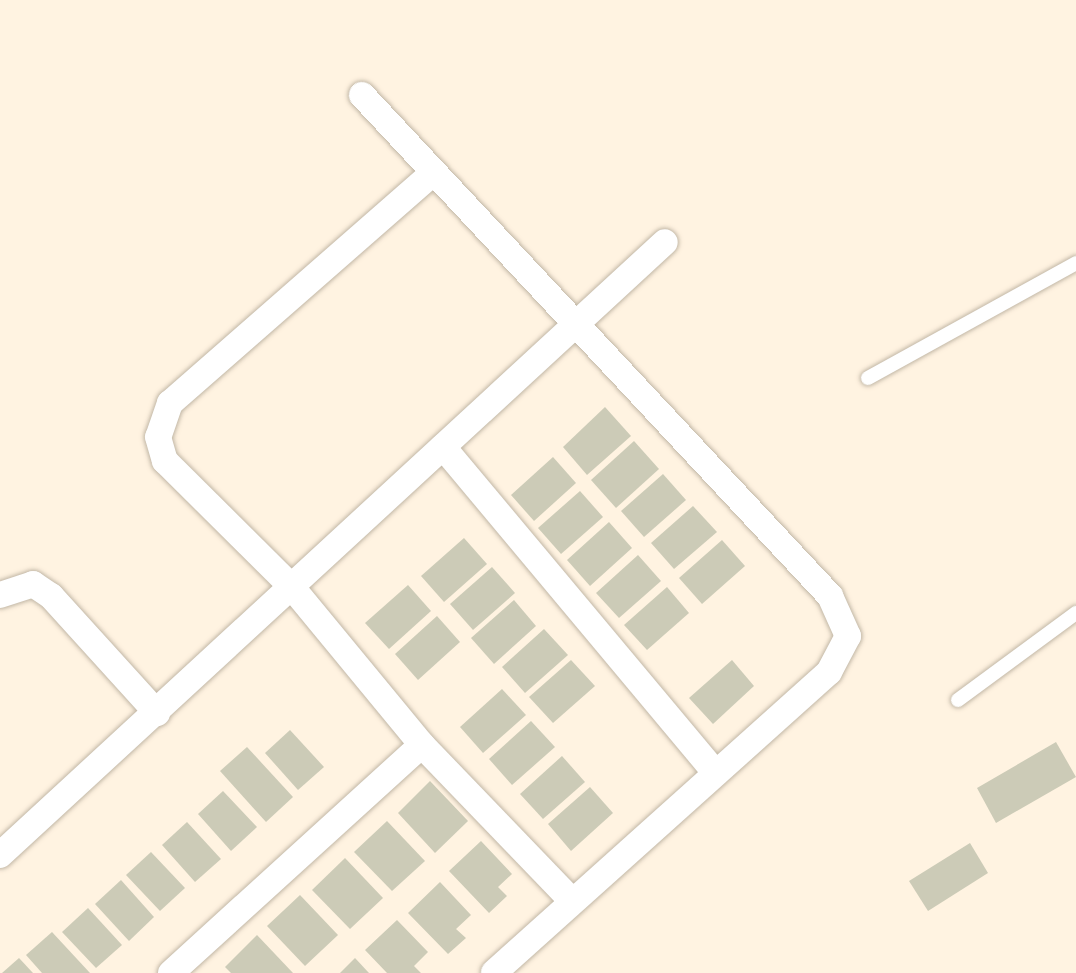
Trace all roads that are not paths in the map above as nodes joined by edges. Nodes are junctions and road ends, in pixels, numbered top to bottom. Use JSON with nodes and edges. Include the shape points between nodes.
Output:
{"nodes":[{"id":1,"x":362,"y":95,"type":"dead end"},
{"id":2,"x":434,"y":172,"type":"junction"},
{"id":3,"x":665,"y":242,"type":"dead end"},
{"id":4,"x":1076,"y":263,"type":"edge"},
{"id":5,"x":579,"y":326,"type":"junction"},
{"id":6,"x":868,"y":378,"type":"dead end"},
{"id":7,"x":443,"y":447,"type":"junction"},
{"id":8,"x":291,"y":586,"type":"junction"},
{"id":9,"x":0,"y":595,"type":"edge"},
{"id":10,"x":1076,"y":613,"type":"edge"},
{"id":11,"x":958,"y":700,"type":"dead end"},
{"id":12,"x":157,"y":713,"type":"junction"},
{"id":13,"x":422,"y":745,"type":"junction"},
{"id":14,"x":713,"y":770,"type":"junction"},
{"id":15,"x":0,"y":855,"type":"edge"},
{"id":16,"x":572,"y":901,"type":"junction"},
{"id":17,"x":171,"y":973,"type":"edge"},
{"id":18,"x":494,"y":973,"type":"edge"}],
"edges":[{"from":1,"to":2,"type":"street"},
{"from":2,"to":5,"type":"street"},
{"from":2,"to":8,"type":"street","via":[[170,403],[158,437],[165,461]]},
{"from":3,"to":5,"type":"street"},
{"from":4,"to":6,"type":"lane"},
{"from":5,"to":7,"type":"street"},
{"from":5,"to":14,"type":"street","via":[[844,616],[848,636],[829,672]]},
{"from":7,"to":8,"type":"street"},
{"from":7,"to":14,"type":"street"},
{"from":8,"to":12,"type":"street"},
{"from":8,"to":13,"type":"street"},
{"from":9,"to":12,"type":"street","via":[[33,584],[51,596]]},
{"from":10,"to":11,"type":"lane"},
{"from":12,"to":15,"type":"street"},
{"from":13,"to":16,"type":"street"},
{"from":13,"to":17,"type":"street"},
{"from":14,"to":16,"type":"street"},
{"from":16,"to":18,"type":"street"}]}
